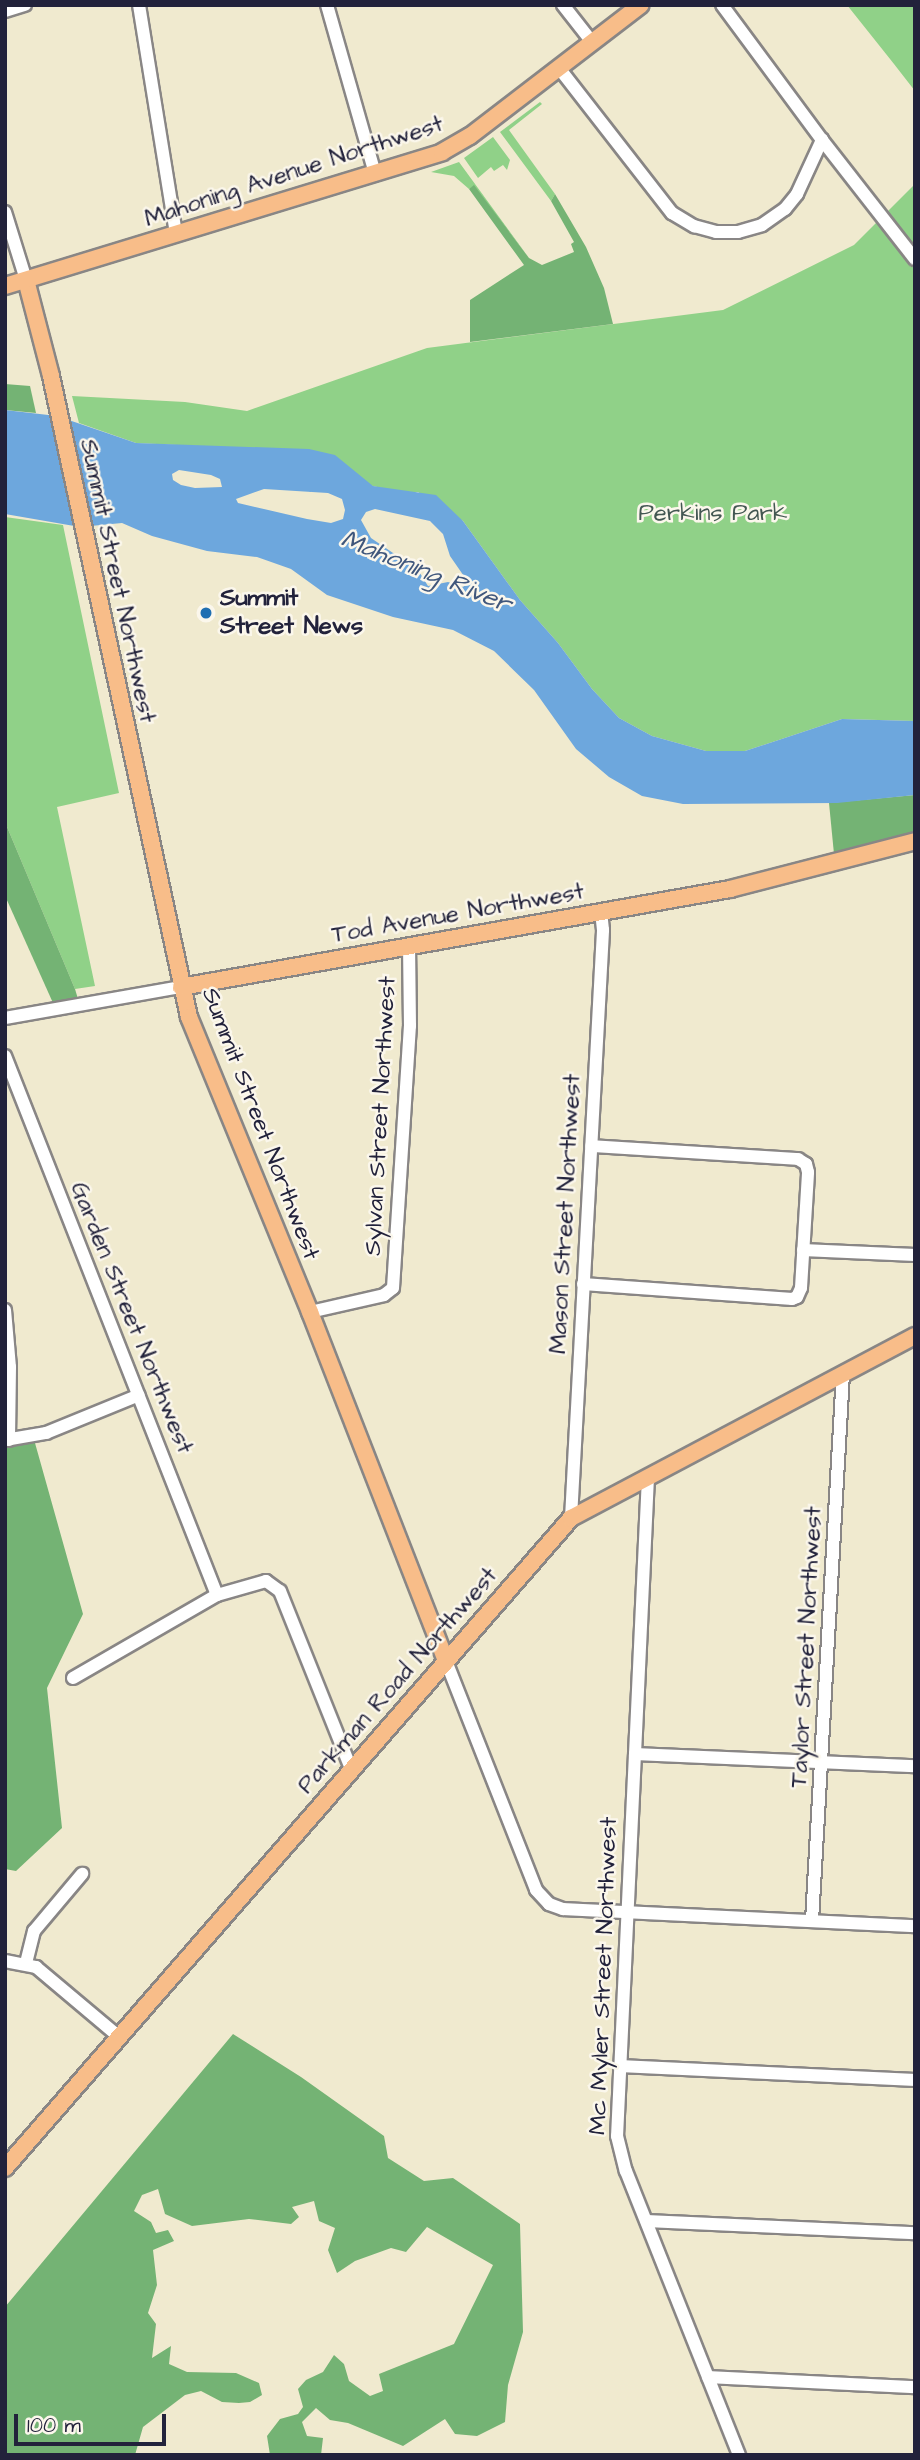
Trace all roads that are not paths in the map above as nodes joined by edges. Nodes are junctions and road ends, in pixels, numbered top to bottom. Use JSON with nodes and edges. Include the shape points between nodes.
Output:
{"nodes":[{"id":1,"x":25,"y":5,"type":"edge"},
{"id":2,"x":139,"y":5,"type":"edge"},
{"id":3,"x":327,"y":5,"type":"edge"},
{"id":4,"x":563,"y":5,"type":"edge"},
{"id":5,"x":641,"y":5,"type":"edge"},
{"id":6,"x":722,"y":5,"type":"edge"},
{"id":7,"x":5,"y":11,"type":"edge"},
{"id":8,"x":592,"y":42,"type":"junction"},
{"id":9,"x":559,"y":68,"type":"junction"},
{"id":10,"x":822,"y":140,"type":"junction"},
{"id":11,"x":375,"y":174,"type":"junction"},
{"id":12,"x":5,"y":212,"type":"edge"},
{"id":13,"x":176,"y":234,"type":"junction"},
{"id":14,"x":915,"y":259,"type":"edge"},
{"id":15,"x":26,"y":280,"type":"junction"},
{"id":16,"x":5,"y":286,"type":"edge"},
{"id":17,"x":915,"y":841,"type":"edge"},
{"id":18,"x":601,"y":911,"type":"junction"},
{"id":19,"x":409,"y":945,"type":"junction"},
{"id":20,"x":181,"y":987,"type":"junction"},
{"id":21,"x":5,"y":1018,"type":"edge"},
{"id":22,"x":5,"y":1056,"type":"edge"},
{"id":23,"x":591,"y":1146,"type":"junction"},
{"id":24,"x":803,"y":1250,"type":"junction"},
{"id":25,"x":915,"y":1255,"type":"edge"},
{"id":26,"x":583,"y":1284,"type":"junction"},
{"id":27,"x":5,"y":1310,"type":"edge"},
{"id":28,"x":310,"y":1312,"type":"junction"},
{"id":29,"x":915,"y":1336,"type":"edge"},
{"id":30,"x":843,"y":1374,"type":"junction"},
{"id":31,"x":139,"y":1395,"type":"junction"},
{"id":32,"x":7,"y":1440,"type":"edge"},
{"id":33,"x":648,"y":1477,"type":"junction"},
{"id":34,"x":571,"y":1518,"type":"junction"},
{"id":35,"x":217,"y":1595,"type":"junction"},
{"id":36,"x":446,"y":1661,"type":"junction"},
{"id":37,"x":73,"y":1678,"type":"dead end"},
{"id":38,"x":635,"y":1754,"type":"junction"},
{"id":39,"x":822,"y":1762,"type":"junction"},
{"id":40,"x":915,"y":1766,"type":"edge"},
{"id":41,"x":352,"y":1770,"type":"junction"},
{"id":42,"x":82,"y":1874,"type":"dead end"},
{"id":43,"x":626,"y":1913,"type":"junction"},
{"id":44,"x":811,"y":1921,"type":"junction"},
{"id":45,"x":915,"y":1926,"type":"edge"},
{"id":46,"x":5,"y":1961,"type":"edge"},
{"id":47,"x":26,"y":1963,"type":"junction"},
{"id":48,"x":119,"y":2037,"type":"junction"},
{"id":49,"x":620,"y":2066,"type":"junction"},
{"id":50,"x":915,"y":2080,"type":"edge"},
{"id":51,"x":5,"y":2168,"type":"edge"},
{"id":52,"x":647,"y":2221,"type":"junction"},
{"id":53,"x":915,"y":2233,"type":"edge"},
{"id":54,"x":708,"y":2377,"type":"junction"},
{"id":55,"x":915,"y":2387,"type":"edge"},
{"id":56,"x":739,"y":2455,"type":"edge"}],
"edges":[{"from":1,"to":7,"type":"street"},
{"from":2,"to":13,"type":"street"},
{"from":3,"to":11,"type":"street"},
{"from":4,"to":8,"type":"street"},
{"from":5,"to":8,"type":"main road","name":"Mahoning Avenue Northwest"},
{"from":6,"to":10,"type":"street"},
{"from":8,"to":9,"type":"main road","name":"Mahoning Avenue Northwest"},
{"from":9,"to":10,"type":"street","via":[[664,206],[705,230],[747,230],[778,215],[797,194]]},
{"from":9,"to":11,"type":"main road","name":"Mahoning Avenue Northwest","via":[[458,144]]},
{"from":10,"to":14,"type":"street"},
{"from":11,"to":13,"type":"main road","name":"Mahoning Avenue Northwest"},
{"from":12,"to":15,"type":"street","name":"Summit Street Northwest"},
{"from":13,"to":15,"type":"main road","name":"Mahoning Avenue Northwest"},
{"from":15,"to":16,"type":"main road","name":"Mahoning Avenue Northwest"},
{"from":15,"to":20,"type":"main road","name":"Summit Street Northwest","via":[[51,376]]},
{"from":17,"to":18,"type":"main road","name":"Tod Avenue Northwest","via":[[766,881]]},
{"from":18,"to":19,"type":"main road","name":"Tod Avenue Northwest"},
{"from":18,"to":23,"type":"street","name":"Mason Street Northwest"},
{"from":19,"to":20,"type":"main road","name":"Tod Avenue Northwest"},
{"from":19,"to":28,"type":"street","name":"Sylvan Street Northwest","via":[[410,1026],[393,1288]]},
{"from":20,"to":21,"type":"street","name":"Tod Avenue Northwest"},
{"from":20,"to":28,"type":"main road","name":"Summit Street Northwest","via":[[196,1035]]},
{"from":22,"to":31,"type":"street","name":"Garden Street Northwest"},
{"from":23,"to":24,"type":"street","via":[[802,1160],[808,1172]]},
{"from":23,"to":26,"type":"street","name":"Mason Street Northwest"},
{"from":24,"to":25,"type":"street"},
{"from":24,"to":26,"type":"street","via":[[801,1289],[792,1299]]},
{"from":26,"to":34,"type":"street","name":"Mason Street Northwest"},
{"from":27,"to":32,"type":"street","via":[[10,1367]]},
{"from":28,"to":36,"type":"main road","name":"Summit Street Northwest"},
{"from":29,"to":30,"type":"main road","name":"Parkman Road Northwest"},
{"from":30,"to":33,"type":"main road","name":"Parkman Road Northwest"},
{"from":30,"to":39,"type":"street","name":"Taylor Street Northwest"},
{"from":31,"to":32,"type":"street","via":[[46,1433]]},
{"from":31,"to":35,"type":"street","name":"Garden Street Northwest"},
{"from":33,"to":34,"type":"main road","name":"Parkman Road Northwest"},
{"from":33,"to":38,"type":"street","name":"Mc Myler Street Northwest"},
{"from":34,"to":36,"type":"main road","name":"Parkman Road Northwest"},
{"from":35,"to":37,"type":"street"},
{"from":35,"to":41,"type":"street","via":[[260,1581],[270,1582],[280,1591]]},
{"from":36,"to":41,"type":"main road","name":"Parkman Road Northwest"},
{"from":36,"to":43,"type":"street","name":"Summit Street Northwest","via":[[543,1900],[563,1909]]},
{"from":38,"to":39,"type":"street"},
{"from":38,"to":43,"type":"street","name":"Mc Myler Street Northwest"},
{"from":39,"to":40,"type":"street"},
{"from":39,"to":44,"type":"street","name":"Taylor Street Northwest"},
{"from":41,"to":48,"type":"main road","name":"Parkman Road Northwest"},
{"from":42,"to":47,"type":"street","via":[[34,1931]]},
{"from":43,"to":44,"type":"street"},
{"from":43,"to":49,"type":"street","name":"Mc Myler Street Northwest"},
{"from":44,"to":45,"type":"street"},
{"from":46,"to":47,"type":"street"},
{"from":47,"to":48,"type":"street"},
{"from":48,"to":51,"type":"main road","name":"Parkman Road Northwest"},
{"from":49,"to":50,"type":"street"},
{"from":49,"to":52,"type":"street","name":"Mc Myler Street Northwest","via":[[619,2150]]},
{"from":52,"to":53,"type":"street"},
{"from":52,"to":54,"type":"street","name":"Mc Myler Street Northwest"},
{"from":54,"to":55,"type":"street"},
{"from":54,"to":56,"type":"street","name":"Mc Myler Street Northwest"}]}
